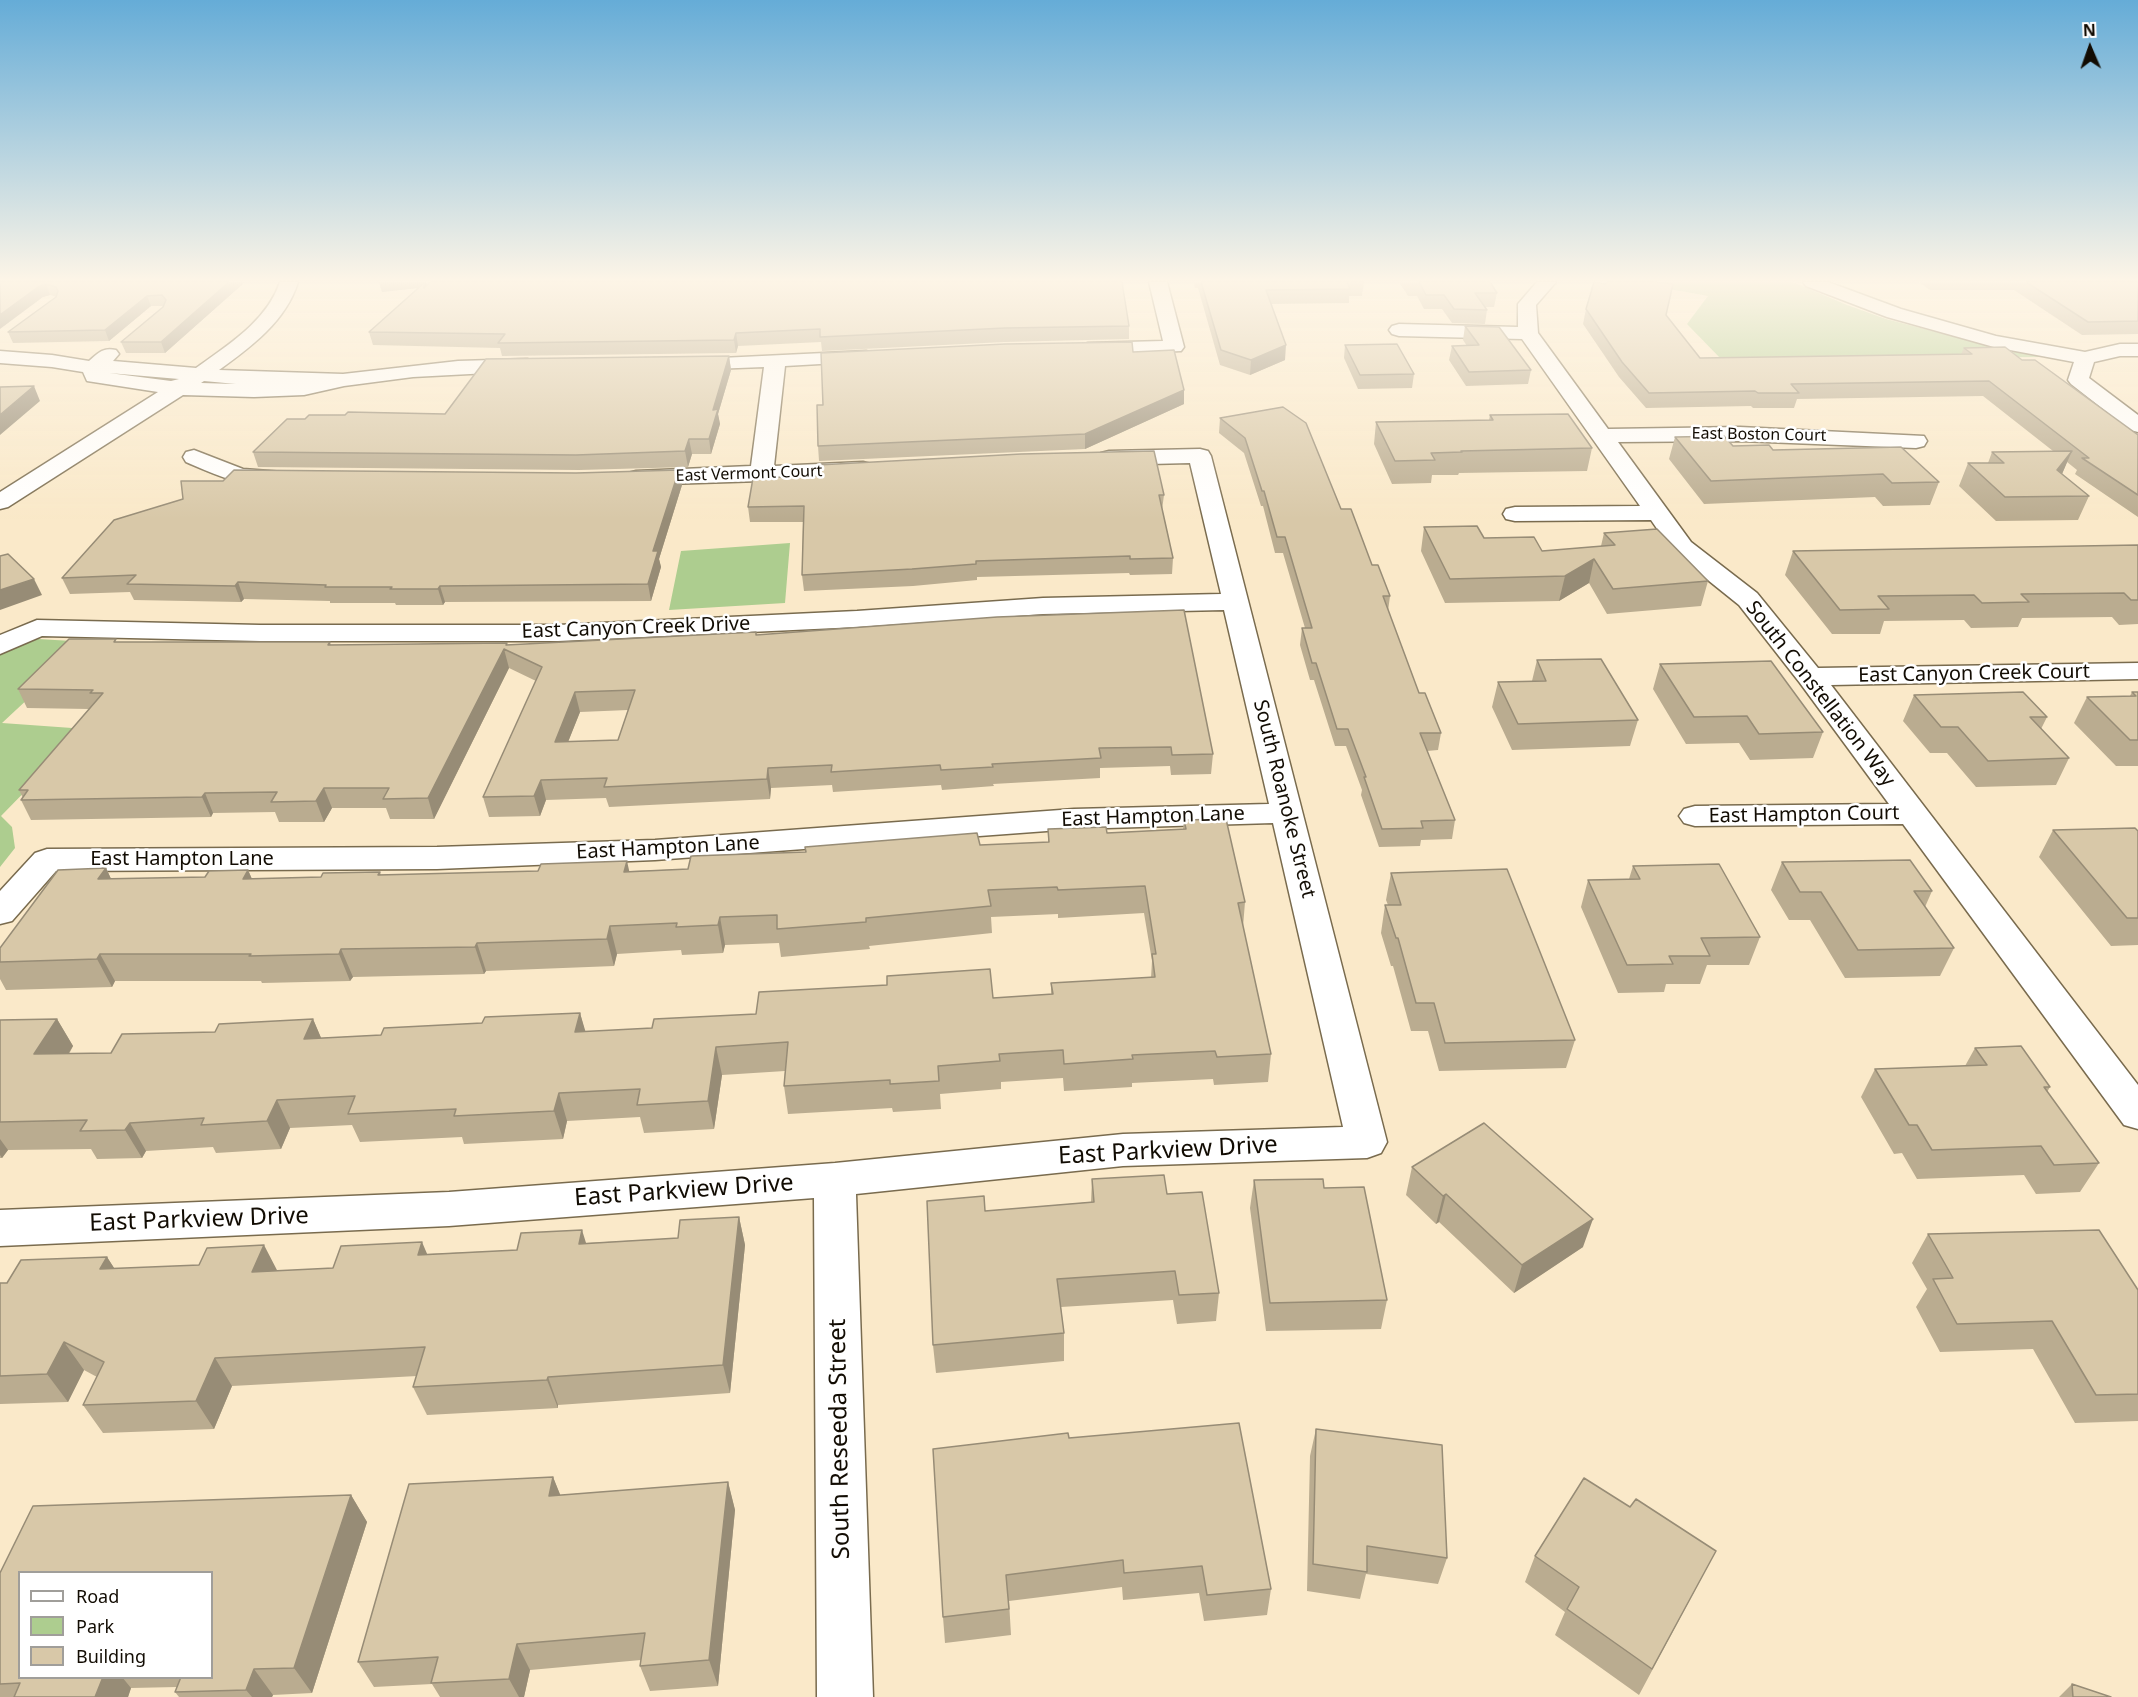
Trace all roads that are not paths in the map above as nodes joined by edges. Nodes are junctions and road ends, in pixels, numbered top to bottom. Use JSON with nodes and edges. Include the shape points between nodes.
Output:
{"nodes":[{"id":1,"x":53,"y":361,"type":"edge"},
{"id":2,"x":101,"y":361,"type":"edge"},
{"id":3,"x":218,"y":361,"type":"edge"},
{"id":4,"x":768,"y":361,"type":"edge"},
{"id":5,"x":775,"y":361,"type":"edge"},
{"id":6,"x":1548,"y":361,"type":"edge"},
{"id":7,"x":2084,"y":361,"type":"edge"},
{"id":8,"x":661,"y":364,"type":"edge"},
{"id":9,"x":549,"y":365,"type":"edge"},
{"id":10,"x":93,"y":368,"type":"junction"},
{"id":11,"x":190,"y":382,"type":"junction"},
{"id":12,"x":2138,"y":425,"type":"edge"},
{"id":13,"x":1602,"y":436,"type":"junction"},
{"id":14,"x":1916,"y":441,"type":"dead end"},
{"id":15,"x":194,"y":457,"type":"dead end"},
{"id":16,"x":1088,"y":458,"type":"edge"},
{"id":17,"x":887,"y":467,"type":"edge"},
{"id":18,"x":762,"y":474,"type":"junction"},
{"id":19,"x":296,"y":477,"type":"edge"},
{"id":20,"x":614,"y":478,"type":"edge"},
{"id":21,"x":0,"y":502,"type":"edge"},
{"id":22,"x":1657,"y":513,"type":"junction"},
{"id":23,"x":1515,"y":514,"type":"dead end"},
{"id":24,"x":1236,"y":602,"type":"junction"},
{"id":25,"x":0,"y":645,"type":"edge"},
{"id":26,"x":2138,"y":671,"type":"edge"},
{"id":27,"x":1810,"y":678,"type":"junction"},
{"id":28,"x":1287,"y":813,"type":"junction"},
{"id":29,"x":1913,"y":814,"type":"junction"},
{"id":30,"x":1695,"y":816,"type":"dead end"},
{"id":31,"x":0,"y":913,"type":"edge"},
{"id":32,"x":2138,"y":1114,"type":"edge"},
{"id":33,"x":1367,"y":1142,"type":"joint"},
{"id":34,"x":835,"y":1180,"type":"junction"},
{"id":35,"x":0,"y":1228,"type":"edge"},
{"id":36,"x":845,"y":1697,"type":"edge"}],
"edges":[{"from":1,"to":10,"type":"street"},
{"from":2,"to":10,"type":"street"},
{"from":3,"to":11,"type":"street"},
{"from":4,"to":8,"type":"street"},
{"from":5,"to":18,"type":"street"},
{"from":6,"to":13,"type":"street","name":"South Constellation Way"},
{"from":7,"to":12,"type":"street","via":[[2078,380]]},
{"from":9,"to":11,"type":"street","via":[[473,366],[268,391]]},
{"from":10,"to":11,"type":"street","via":[[94,377]]},
{"from":11,"to":21,"type":"street"},
{"from":13,"to":14,"type":"street","name":"East Boston Court","via":[[1740,434]]},
{"from":13,"to":22,"type":"street","name":"South Constellation Way"},
{"from":15,"to":19,"type":"street","via":[[239,476]]},
{"from":16,"to":24,"type":"street","name":"South Roanoke Street","via":[[1200,456]]},
{"from":17,"to":18,"type":"street","name":"East Vermont Court"},
{"from":18,"to":20,"type":"street","name":"East Vermont Court"},
{"from":22,"to":23,"type":"street"},
{"from":22,"to":27,"type":"street","name":"South Constellation Way","via":[[1682,547],[1748,599]]},
{"from":24,"to":25,"type":"street","name":"East Canyon Creek Drive","via":[[1043,606],[558,633],[37,628]]},
{"from":24,"to":28,"type":"street","name":"South Roanoke Street"},
{"from":26,"to":27,"type":"street","name":"East Canyon Creek Court"},
{"from":27,"to":29,"type":"street","name":"South Constellation Way"},
{"from":28,"to":31,"type":"street","name":"East Hampton Lane","via":[[1074,819],[655,850],[437,858],[47,860]]},
{"from":28,"to":33,"type":"street","name":"South Roanoke Street"},
{"from":29,"to":30,"type":"street","name":"East Hampton Court"},
{"from":29,"to":32,"type":"street","name":"South Constellation Way"},
{"from":33,"to":34,"type":"street","name":"East Parkview Drive","via":[[1123,1150]]},
{"from":34,"to":35,"type":"street","name":"East Parkview Drive","via":[[449,1209]]},
{"from":34,"to":36,"type":"street","name":"South Reseeda Street"}]}
